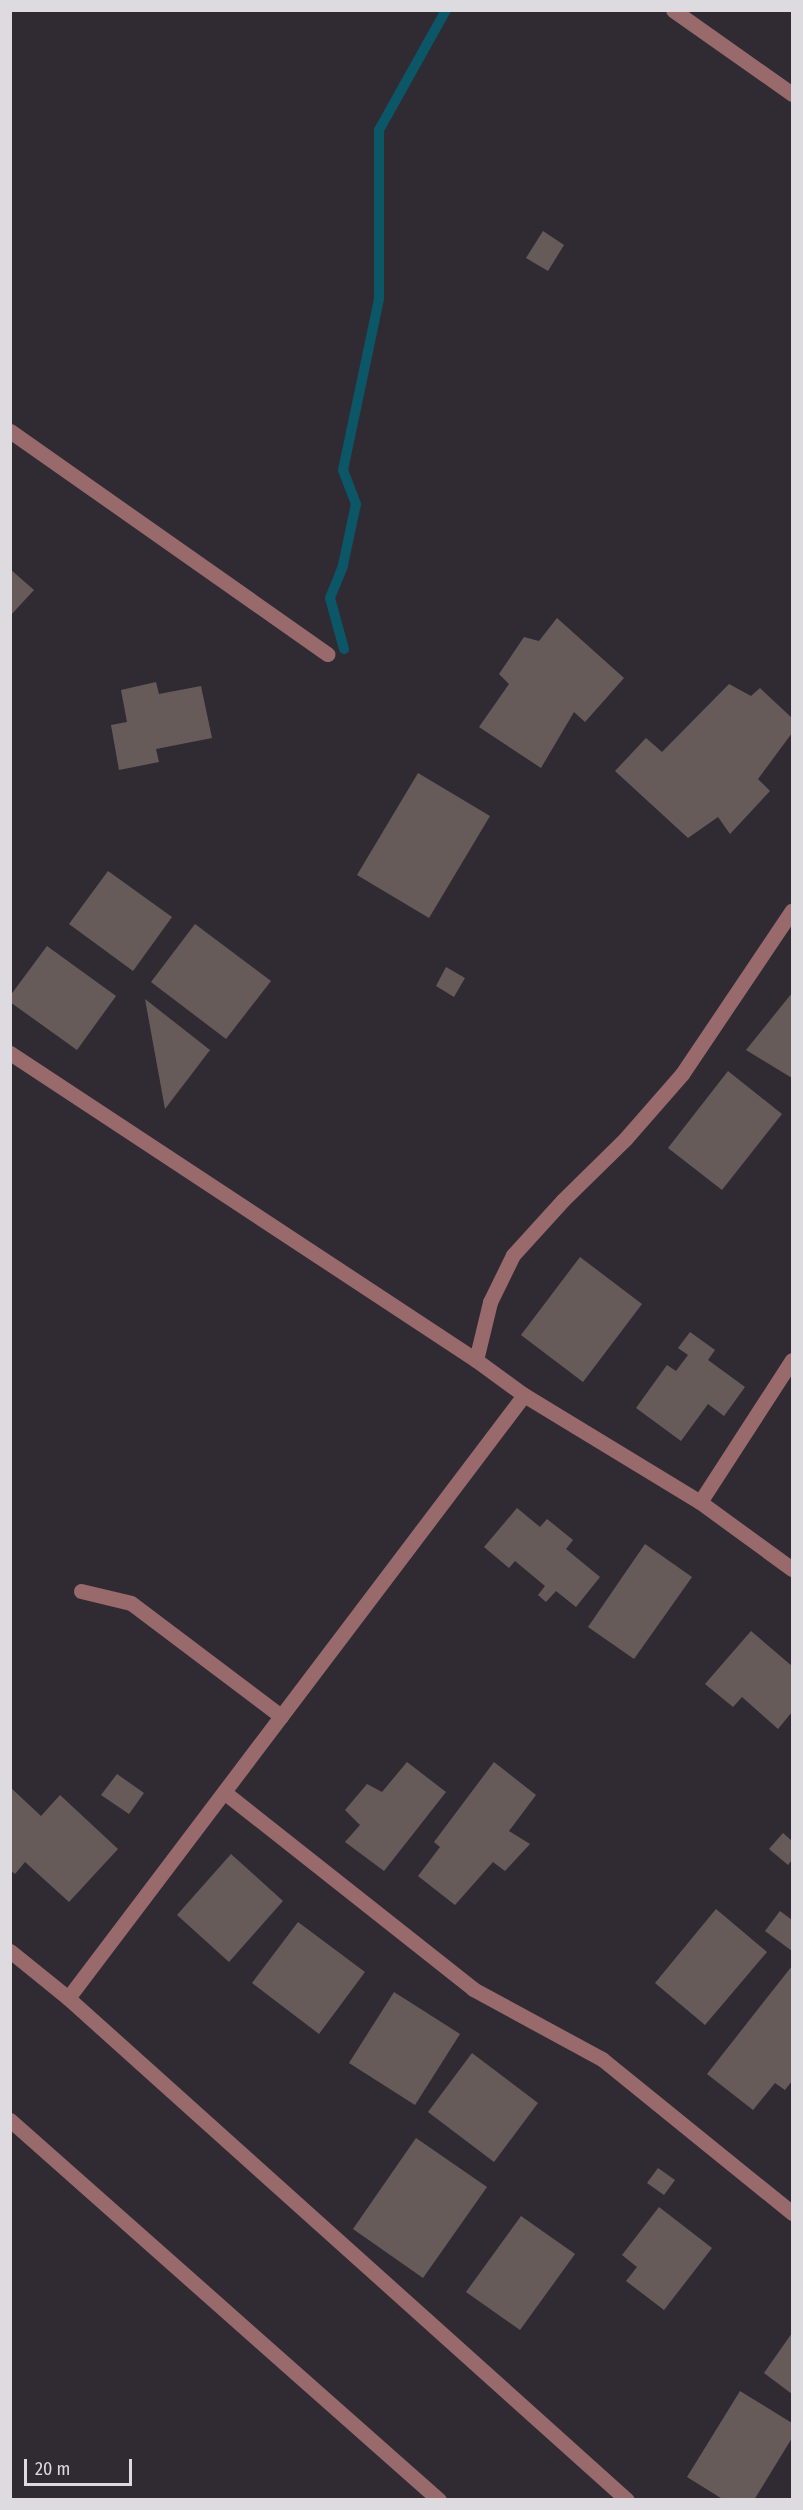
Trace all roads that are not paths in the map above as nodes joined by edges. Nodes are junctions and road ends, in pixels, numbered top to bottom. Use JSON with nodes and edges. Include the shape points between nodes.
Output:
{"nodes":[{"id":1,"x":680,"y":13,"type":"edge"},
{"id":2,"x":792,"y":94,"type":"edge"},
{"id":3,"x":10,"y":431,"type":"edge"},
{"id":4,"x":327,"y":654,"type":"dead end"},
{"id":5,"x":792,"y":910,"type":"edge"},
{"id":6,"x":10,"y":1053,"type":"edge"},
{"id":7,"x":476,"y":1360,"type":"junction"},
{"id":8,"x":792,"y":1360,"type":"edge"},
{"id":9,"x":524,"y":1395,"type":"junction"},
{"id":10,"x":700,"y":1502,"type":"junction"},
{"id":11,"x":792,"y":1569,"type":"edge"},
{"id":12,"x":81,"y":1591,"type":"dead end"},
{"id":13,"x":282,"y":1716,"type":"junction"},
{"id":14,"x":224,"y":1792,"type":"junction"},
{"id":15,"x":10,"y":1951,"type":"edge"},
{"id":16,"x":68,"y":1998,"type":"junction"},
{"id":17,"x":10,"y":2120,"type":"edge"},
{"id":18,"x":792,"y":2213,"type":"edge"},
{"id":19,"x":439,"y":2499,"type":"edge"},
{"id":20,"x":627,"y":2499,"type":"edge"}],
"edges":[{"from":1,"to":2,"type":"street"},
{"from":3,"to":4,"type":"street"},
{"from":5,"to":7,"type":"street","via":[[682,1074],[513,1256],[490,1302]]},
{"from":6,"to":7,"type":"street"},
{"from":7,"to":9,"type":"street"},
{"from":8,"to":10,"type":"street"},
{"from":9,"to":10,"type":"street"},
{"from":9,"to":13,"type":"street"},
{"from":10,"to":11,"type":"street"},
{"from":12,"to":13,"type":"street","via":[[131,1603]]},
{"from":13,"to":14,"type":"street"},
{"from":14,"to":16,"type":"street"},
{"from":14,"to":18,"type":"street","via":[[472,1989],[602,2059]]},
{"from":15,"to":16,"type":"street"},
{"from":16,"to":20,"type":"street"},
{"from":17,"to":19,"type":"street"}]}
